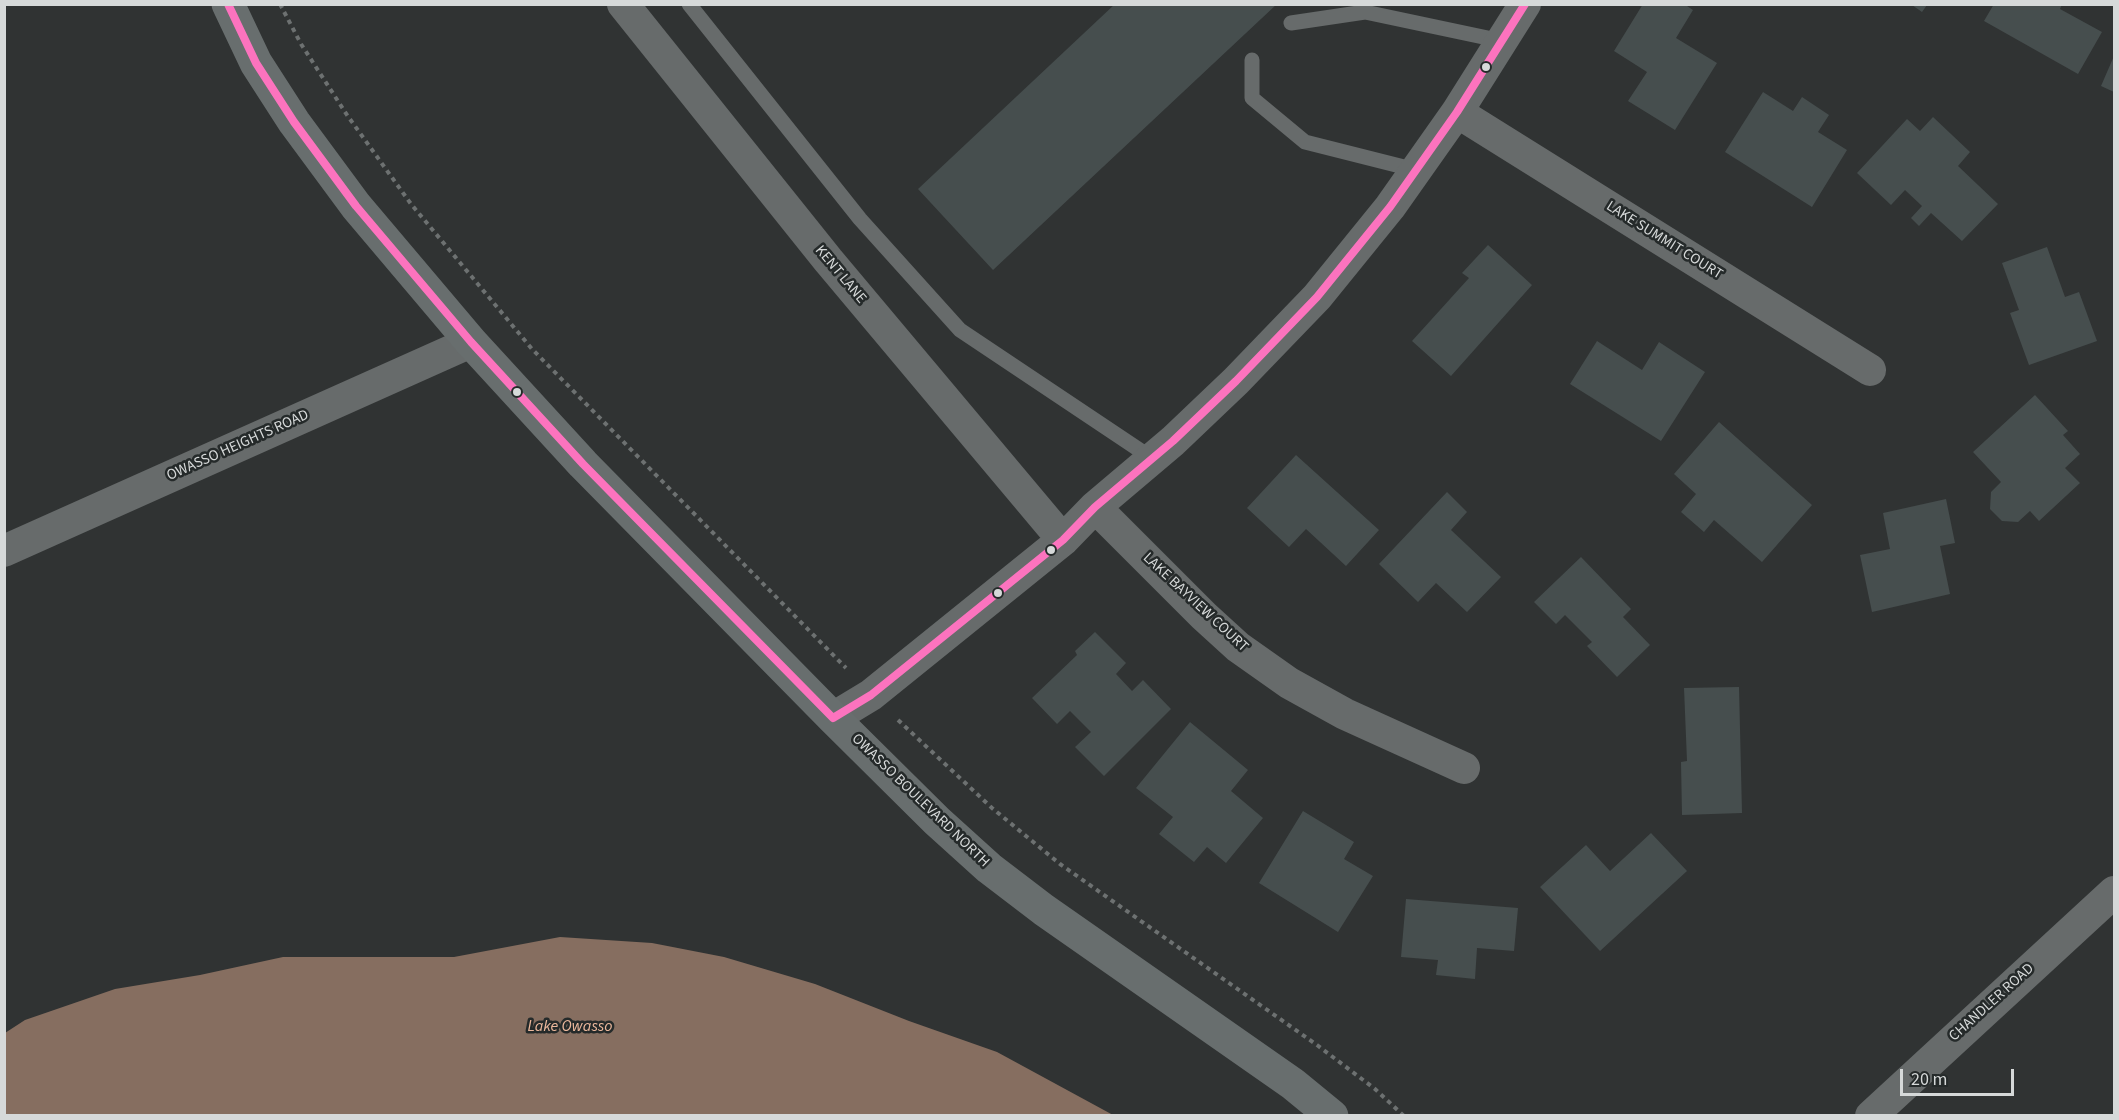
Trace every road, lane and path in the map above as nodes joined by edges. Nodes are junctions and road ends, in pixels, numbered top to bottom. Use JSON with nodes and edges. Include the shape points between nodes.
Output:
{"nodes":[{"id":1,"x":228,"y":4,"type":"edge"},
{"id":2,"x":280,"y":4,"type":"edge"},
{"id":3,"x":623,"y":4,"type":"edge"},
{"id":4,"x":689,"y":4,"type":"edge"},
{"id":5,"x":1525,"y":4,"type":"edge"},
{"id":6,"x":1291,"y":23,"type":"dead end"},
{"id":7,"x":1502,"y":41,"type":"junction"},
{"id":8,"x":1252,"y":60,"type":"dead end"},
{"id":9,"x":1457,"y":112,"type":"junction"},
{"id":10,"x":1416,"y":170,"type":"junction"},
{"id":11,"x":471,"y":342,"type":"junction"},
{"id":12,"x":1870,"y":370,"type":"dead end"},
{"id":13,"x":1153,"y":459,"type":"junction"},
{"id":14,"x":1095,"y":507,"type":"junction"},
{"id":15,"x":1063,"y":540,"type":"junction"},
{"id":16,"x":4,"y":551,"type":"edge"},
{"id":17,"x":871,"y":695,"type":"junction"},
{"id":18,"x":833,"y":718,"type":"junction"},
{"id":19,"x":1464,"y":768,"type":"dead end"},
{"id":20,"x":2115,"y":892,"type":"edge"},
{"id":21,"x":1332,"y":1116,"type":"edge"},
{"id":22,"x":1404,"y":1116,"type":"edge"},
{"id":23,"x":1871,"y":1116,"type":"edge"}],
"edges":[{"from":1,"to":11,"type":"street","name":"OWASSO BOULEVARD NORTH","via":[[256,63],[294,122],[356,207]]},
{"from":2,"to":17,"type":"path","via":[[301,44],[411,204],[517,331]]},
{"from":3,"to":15,"type":"street","name":"KENT LANE","via":[[828,260]]},
{"from":4,"to":13,"type":"lane","via":[[860,219],[960,330]]},
{"from":5,"to":7,"type":"street"},
{"from":6,"to":7,"type":"lane","via":[[1365,12]]},
{"from":7,"to":9,"type":"street"},
{"from":8,"to":10,"type":"lane","via":[[1252,98],[1305,142]]},
{"from":9,"to":10,"type":"street"},
{"from":9,"to":12,"type":"street","name":"LAKE SUMMIT COURT"},
{"from":10,"to":13,"type":"street","via":[[1317,297]]},
{"from":11,"to":16,"type":"street","name":"OWASSO HEIGHTS ROAD"},
{"from":11,"to":18,"type":"street","name":"OWASSO BOULEVARD NORTH","via":[[583,464]]},
{"from":13,"to":14,"type":"street"},
{"from":14,"to":15,"type":"street"},
{"from":14,"to":19,"type":"street","name":"LAKE BAYVIEW COURT","via":[[1204,616],[1280,677],[1345,714]]},
{"from":15,"to":17,"type":"street"},
{"from":17,"to":18,"type":"street"},
{"from":17,"to":22,"type":"path","via":[[992,808],[1060,864],[1317,1046]]},
{"from":18,"to":21,"type":"street","name":"OWASSO BOULEVARD NORTH","via":[[989,868],[1293,1084]]},
{"from":20,"to":23,"type":"street","name":"CHANDLER ROAD"}]}
